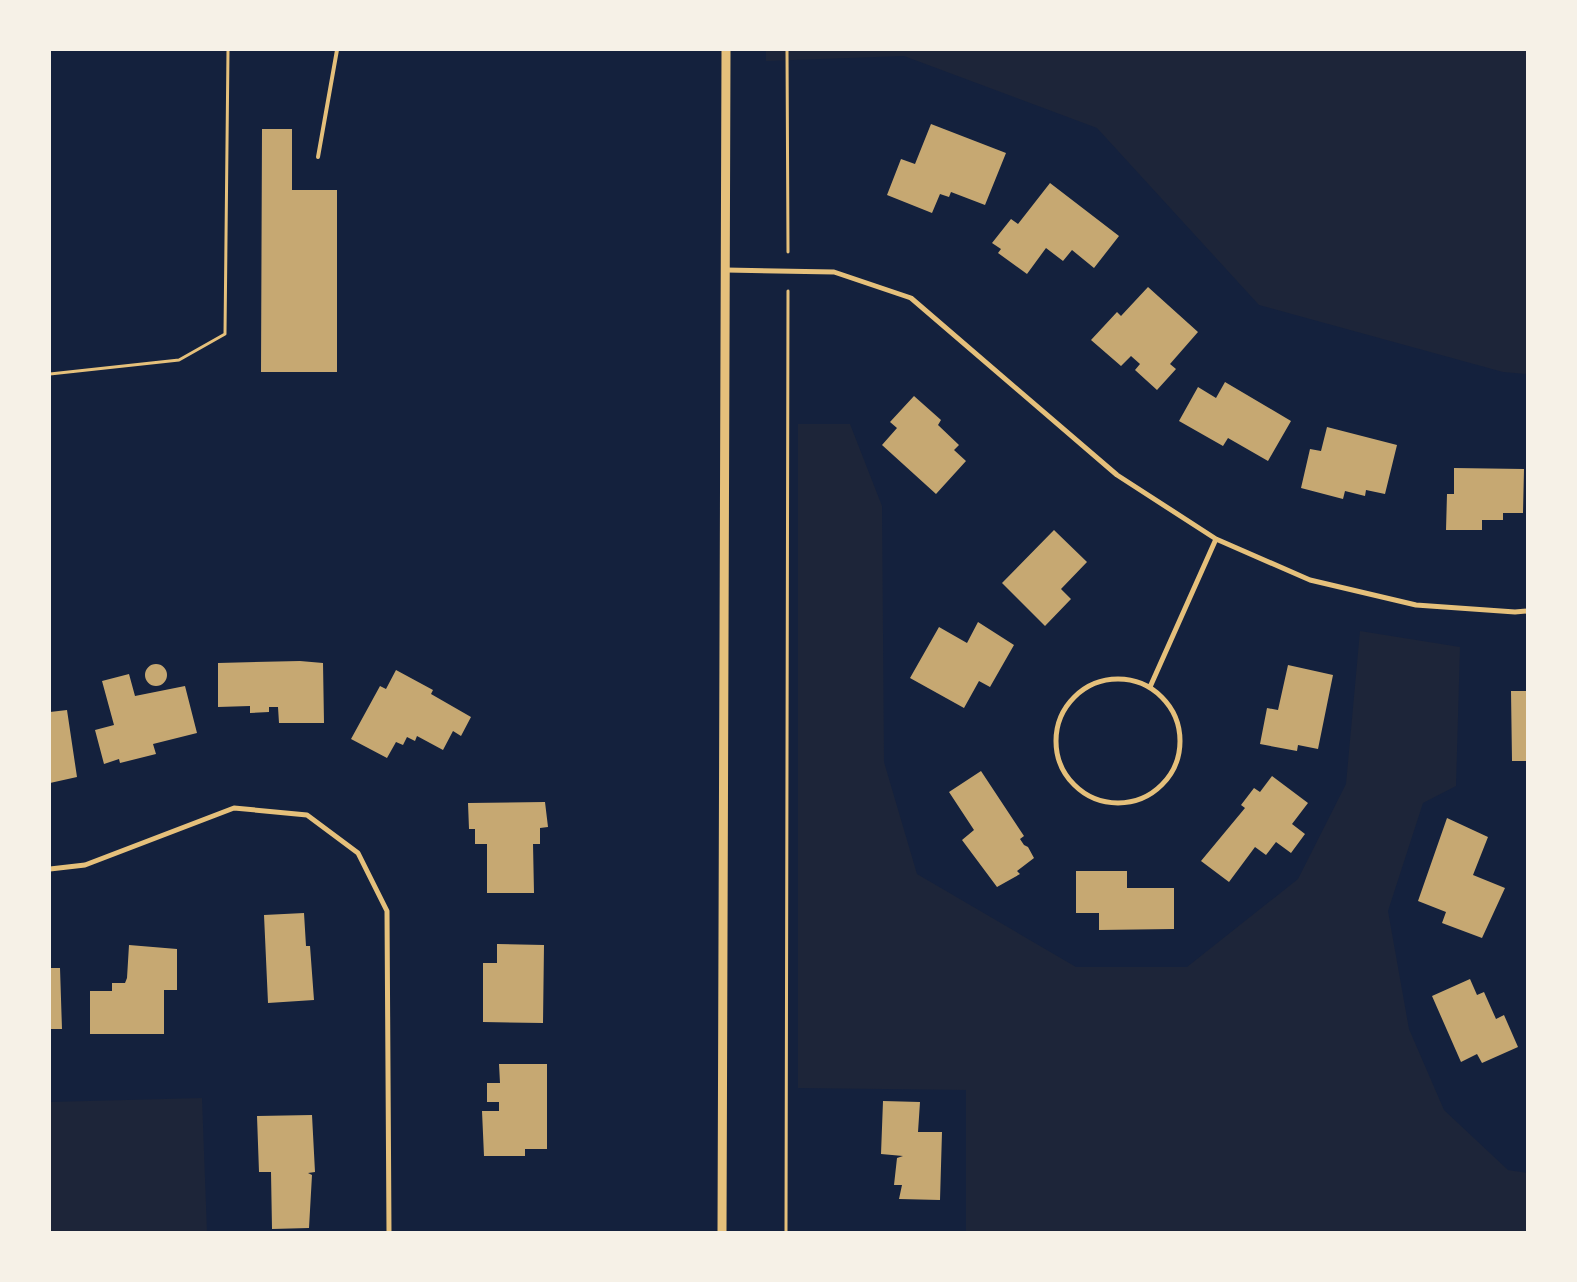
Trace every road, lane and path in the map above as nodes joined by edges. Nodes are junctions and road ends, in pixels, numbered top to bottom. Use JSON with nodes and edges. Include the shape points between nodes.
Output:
{"nodes":[{"id":1,"x":228,"y":50,"type":"edge"},
{"id":2,"x":337,"y":50,"type":"edge"},
{"id":3,"x":726,"y":50,"type":"edge"},
{"id":4,"x":787,"y":50,"type":"edge"},
{"id":5,"x":318,"y":157,"type":"dead end"},
{"id":6,"x":726,"y":270,"type":"junction"},
{"id":7,"x":788,"y":271,"type":"junction"},
{"id":8,"x":50,"y":374,"type":"edge"},
{"id":9,"x":1216,"y":540,"type":"junction"},
{"id":10,"x":1527,"y":611,"type":"edge"},
{"id":11,"x":1150,"y":687,"type":"junction"},
{"id":12,"x":50,"y":869,"type":"edge"},
{"id":13,"x":389,"y":1232,"type":"edge"},
{"id":14,"x":722,"y":1232,"type":"edge"},
{"id":15,"x":786,"y":1232,"type":"edge"}],
"edges":[{"from":1,"to":8,"type":"path","via":[[225,334],[179,360]]},
{"from":2,"to":5,"type":"lane"},
{"from":3,"to":6,"type":"street"},
{"from":4,"to":7,"type":"path"},
{"from":6,"to":7,"type":"street"},
{"from":6,"to":14,"type":"street"},
{"from":7,"to":9,"type":"street","via":[[834,272],[911,298],[1117,475]]},
{"from":7,"to":15,"type":"path"},
{"from":9,"to":10,"type":"street","via":[[1310,580],[1416,605]]},
{"from":9,"to":11,"type":"street"},
{"from":11,"to":11,"type":"street","via":[[1130,680],[1110,679],[1091,684],[1074,696],[1062,713],[1057,732],[1057,753],[1064,772],[1077,788],[1095,798],[1115,803],[1135,801],[1154,792],[1169,777],[1178,759],[1180,738],[1176,718],[1165,700]]},
{"from":12,"to":13,"type":"street","via":[[85,865],[234,808],[307,815],[358,853],[387,911]]}]}
